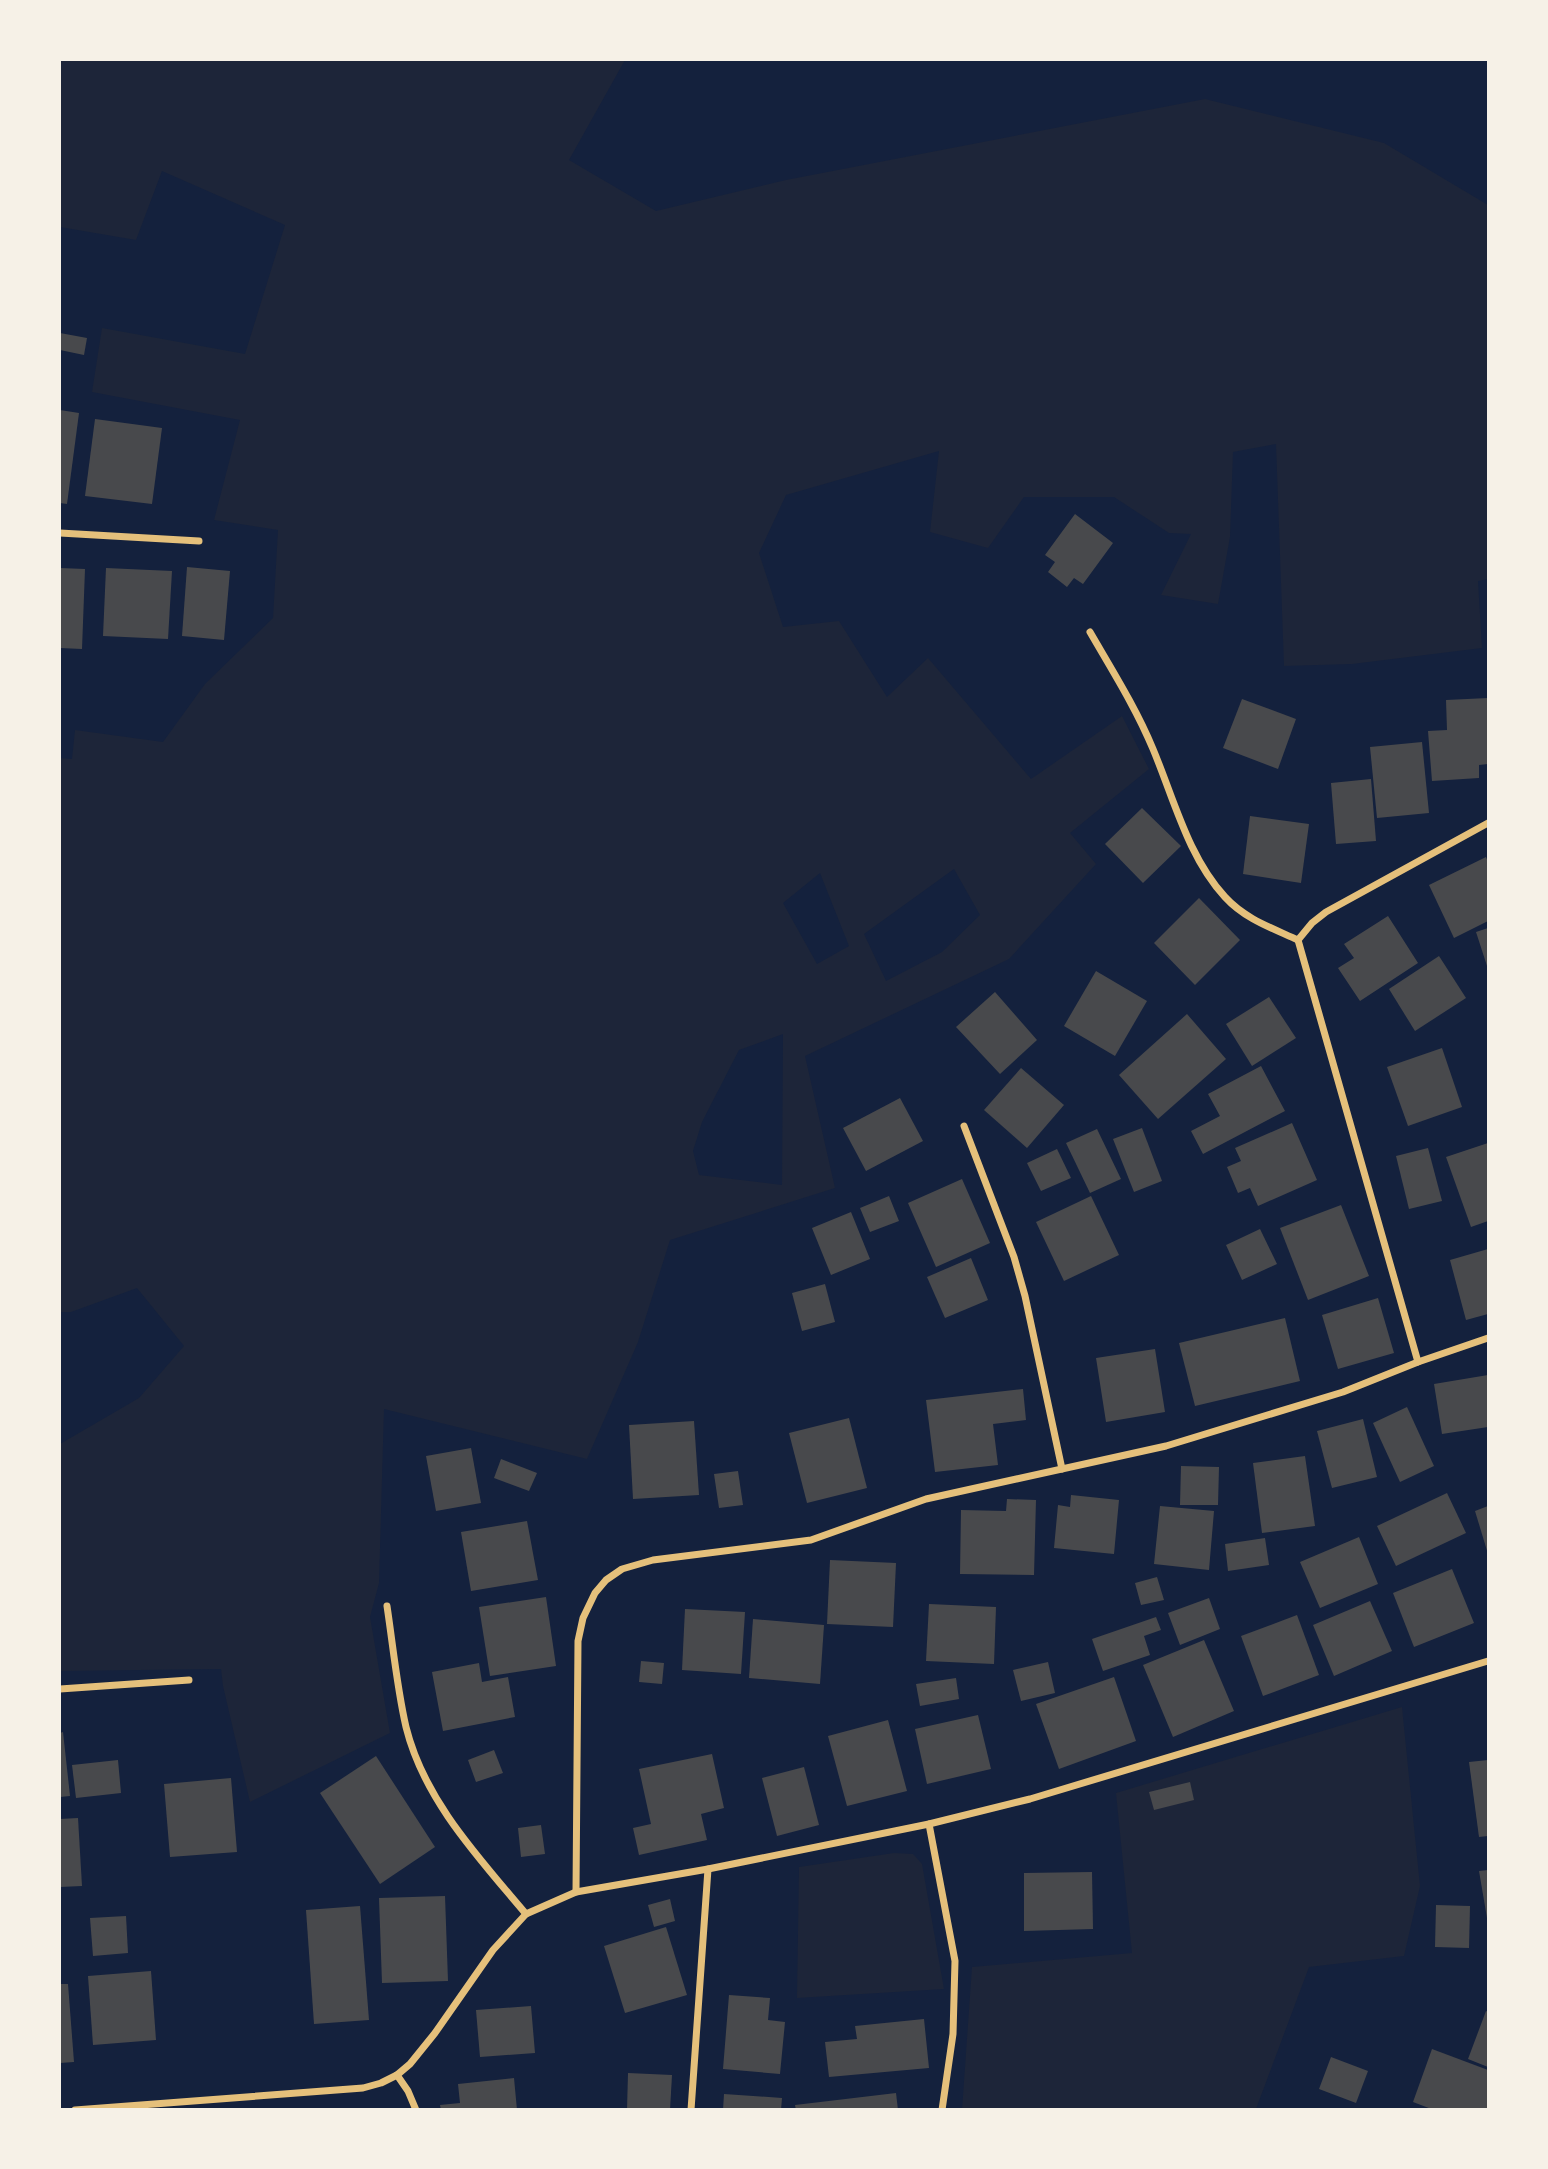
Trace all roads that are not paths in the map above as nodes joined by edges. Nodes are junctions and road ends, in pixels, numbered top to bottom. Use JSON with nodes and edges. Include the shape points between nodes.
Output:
{"nodes":[{"id":1,"x":60,"y":533,"type":"edge"},
{"id":2,"x":198,"y":541,"type":"dead end"},
{"id":3,"x":1090,"y":632,"type":"dead end"},
{"id":4,"x":1489,"y":822,"type":"edge"},
{"id":5,"x":1298,"y":940,"type":"junction"},
{"id":6,"x":964,"y":1126,"type":"dead end"},
{"id":7,"x":1489,"y":1338,"type":"edge"},
{"id":8,"x":1418,"y":1362,"type":"junction"},
{"id":9,"x":1062,"y":1469,"type":"junction"},
{"id":10,"x":387,"y":1606,"type":"dead end"},
{"id":11,"x":1489,"y":1661,"type":"edge"},
{"id":12,"x":189,"y":1680,"type":"dead end"},
{"id":13,"x":60,"y":1689,"type":"edge"},
{"id":14,"x":929,"y":1824,"type":"junction"},
{"id":15,"x":708,"y":1869,"type":"junction"},
{"id":16,"x":576,"y":1892,"type":"junction"},
{"id":17,"x":526,"y":1914,"type":"junction"},
{"id":18,"x":397,"y":2075,"type":"junction"},
{"id":19,"x":243,"y":2098,"type":"junction"},
{"id":20,"x":75,"y":2109,"type":"edge"},
{"id":21,"x":246,"y":2109,"type":"edge"},
{"id":22,"x":416,"y":2109,"type":"edge"},
{"id":23,"x":691,"y":2109,"type":"edge"},
{"id":24,"x":942,"y":2109,"type":"edge"}],
"edges":[{"from":1,"to":2,"type":"street"},
{"from":3,"to":5,"type":"street","via":[[1136,714],[1190,843],[1214,884],[1255,921]]},
{"from":4,"to":5,"type":"street","via":[[1326,912]]},
{"from":5,"to":8,"type":"street"},
{"from":6,"to":9,"type":"street","via":[[1014,1257]]},
{"from":7,"to":8,"type":"street"},
{"from":8,"to":9,"type":"street","via":[[1343,1392],[1191,1438]]},
{"from":9,"to":16,"type":"street","via":[[926,1499],[811,1540],[653,1560],[622,1569],[606,1580],[583,1618],[578,1641]]},
{"from":10,"to":17,"type":"street","via":[[406,1728],[419,1765],[455,1827]]},
{"from":11,"to":14,"type":"street","via":[[1030,1800]]},
{"from":12,"to":13,"type":"street"},
{"from":14,"to":15,"type":"street"},
{"from":14,"to":24,"type":"street","via":[[956,1961],[953,2034]]},
{"from":15,"to":16,"type":"street"},
{"from":15,"to":23,"type":"street"},
{"from":16,"to":17,"type":"street"},
{"from":17,"to":18,"type":"street"},
{"from":18,"to":19,"type":"street","via":[[363,2088]]},
{"from":18,"to":22,"type":"street"},
{"from":19,"to":20,"type":"street"},
{"from":19,"to":21,"type":"street"}]}
